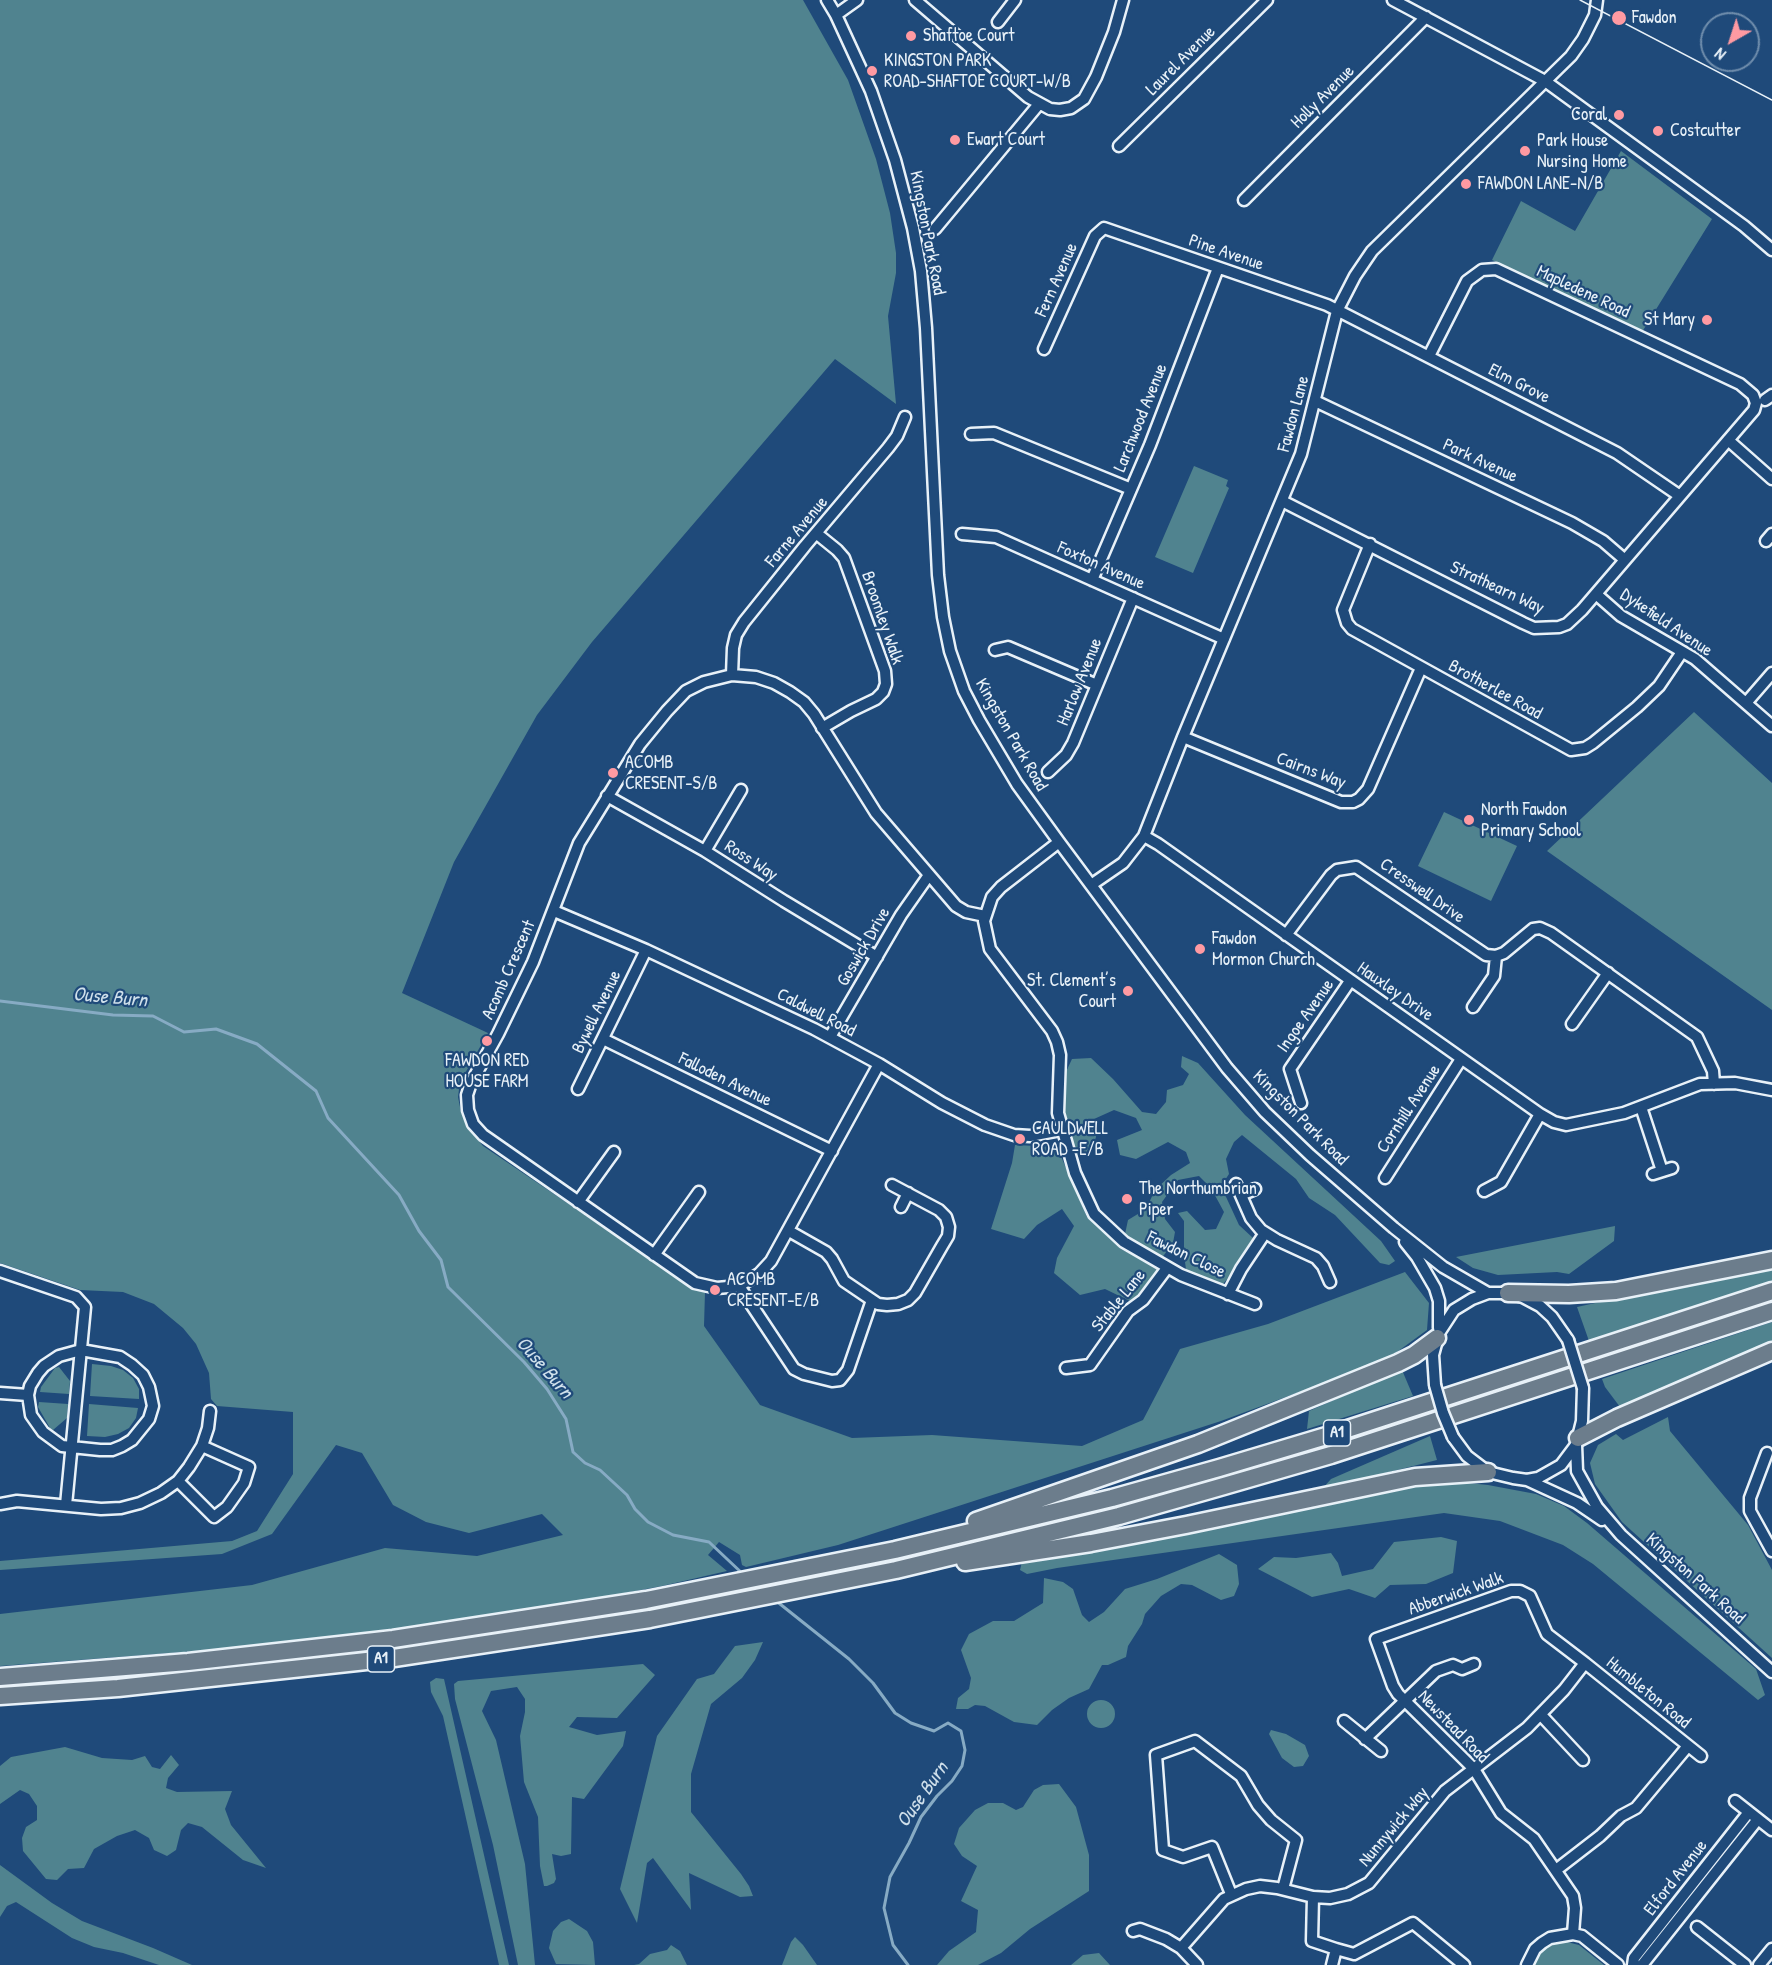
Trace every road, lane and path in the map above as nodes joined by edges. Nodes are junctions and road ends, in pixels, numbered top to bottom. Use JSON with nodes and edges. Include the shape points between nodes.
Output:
{"nodes":[{"id":1,"x":827,"y":0,"type":"edge"},
{"id":2,"x":857,"y":0,"type":"edge"},
{"id":3,"x":915,"y":0,"type":"edge"},
{"id":4,"x":1015,"y":0,"type":"edge"},
{"id":5,"x":1123,"y":0,"type":"edge"},
{"id":6,"x":1267,"y":0,"type":"edge"},
{"id":7,"x":1393,"y":0,"type":"edge"},
{"id":8,"x":1597,"y":0,"type":"edge"},
{"id":9,"x":836,"y":15,"type":"junction"},
{"id":10,"x":1426,"y":17,"type":"junction"},
{"id":11,"x":998,"y":22,"type":"dead end"},
{"id":12,"x":1545,"y":81,"type":"junction"},
{"id":13,"x":1039,"y":104,"type":"junction"},
{"id":14,"x":1119,"y":146,"type":"dead end"},
{"id":15,"x":1244,"y":200,"type":"dead end"},
{"id":16,"x":1104,"y":228,"type":"joint"},
{"id":17,"x":935,"y":229,"type":"dead end"},
{"id":18,"x":1772,"y":250,"type":"edge"},
{"id":19,"x":1218,"y":268,"type":"junction"},
{"id":20,"x":1337,"y":311,"type":"junction"},
{"id":21,"x":1044,"y":349,"type":"dead end"},
{"id":22,"x":1429,"y":356,"type":"junction"},
{"id":23,"x":1764,"y":399,"type":"edge"},
{"id":24,"x":1315,"y":401,"type":"junction"},
{"id":25,"x":905,"y":417,"type":"dead end"},
{"id":26,"x":971,"y":434,"type":"dead end"},
{"id":27,"x":1728,"y":440,"type":"junction"},
{"id":28,"x":1772,"y":479,"type":"edge"},
{"id":29,"x":1131,"y":489,"type":"junction"},
{"id":30,"x":1680,"y":496,"type":"junction"},
{"id":31,"x":1282,"y":501,"type":"junction"},
{"id":32,"x":816,"y":533,"type":"junction"},
{"id":33,"x":962,"y":534,"type":"dead end"},
{"id":34,"x":1370,"y":544,"type":"junction"},
{"id":35,"x":1625,"y":560,"type":"junction"},
{"id":36,"x":1092,"y":580,"type":"junction"},
{"id":37,"x":1596,"y":594,"type":"junction"},
{"id":38,"x":1133,"y":598,"type":"junction"},
{"id":39,"x":1224,"y":639,"type":"junction"},
{"id":40,"x":995,"y":650,"type":"dead end"},
{"id":41,"x":1682,"y":652,"type":"junction"},
{"id":42,"x":1421,"y":668,"type":"junction"},
{"id":43,"x":1772,"y":673,"type":"edge"},
{"id":44,"x":732,"y":675,"type":"junction"},
{"id":45,"x":1097,"y":686,"type":"junction"},
{"id":46,"x":1746,"y":703,"type":"junction"},
{"id":47,"x":1772,"y":726,"type":"edge"},
{"id":48,"x":822,"y":728,"type":"junction"},
{"id":49,"x":1182,"y":737,"type":"junction"},
{"id":50,"x":1048,"y":772,"type":"dead end"},
{"id":51,"x":741,"y":790,"type":"dead end"},
{"id":52,"x":607,"y":796,"type":"junction"},
{"id":53,"x":1144,"y":836,"type":"junction"},
{"id":54,"x":1059,"y":842,"type":"junction"},
{"id":55,"x":705,"y":851,"type":"junction"},
{"id":56,"x":929,"y":875,"type":"junction"},
{"id":57,"x":1091,"y":885,"type":"junction"},
{"id":58,"x":554,"y":912,"type":"junction"},
{"id":59,"x":985,"y":916,"type":"junction"},
{"id":60,"x":1286,"y":935,"type":"junction"},
{"id":61,"x":646,"y":950,"type":"junction"},
{"id":62,"x":1496,"y":956,"type":"junction"},
{"id":63,"x":877,"y":957,"type":"junction"},
{"id":64,"x":1608,"y":973,"type":"junction"},
{"id":65,"x":1350,"y":981,"type":"junction"},
{"id":66,"x":1473,"y":1007,"type":"dead end"},
{"id":67,"x":1572,"y":1024,"type":"dead end"},
{"id":68,"x":830,"y":1037,"type":"junction"},
{"id":69,"x":603,"y":1039,"type":"junction"},
{"id":70,"x":1461,"y":1059,"type":"junction"},
{"id":71,"x":879,"y":1064,"type":"junction"},
{"id":72,"x":1714,"y":1084,"type":"junction"},
{"id":73,"x":578,"y":1089,"type":"dead end"},
{"id":74,"x":1772,"y":1090,"type":"edge"},
{"id":75,"x":1301,"y":1103,"type":"dead end"},
{"id":76,"x":1641,"y":1107,"type":"junction"},
{"id":77,"x":1540,"y":1114,"type":"junction"},
{"id":78,"x":1061,"y":1130,"type":"junction"},
{"id":79,"x":832,"y":1151,"type":"junction"},
{"id":80,"x":614,"y":1152,"type":"dead end"},
{"id":81,"x":1662,"y":1171,"type":"dead end"},
{"id":82,"x":1385,"y":1178,"type":"dead end"},
{"id":83,"x":1236,"y":1184,"type":"dead end"},
{"id":84,"x":892,"y":1185,"type":"dead end"},
{"id":85,"x":1255,"y":1189,"type":"dead end"},
{"id":86,"x":1484,"y":1191,"type":"dead end"},
{"id":87,"x":699,"y":1192,"type":"dead end"},
{"id":88,"x":908,"y":1193,"type":"junction"},
{"id":89,"x":1241,"y":1195,"type":"junction"},
{"id":90,"x":578,"y":1202,"type":"junction"},
{"id":91,"x":901,"y":1207,"type":"dead end"},
{"id":92,"x":1394,"y":1228,"type":"junction"},
{"id":93,"x":789,"y":1231,"type":"junction"},
{"id":94,"x":1265,"y":1233,"type":"junction"},
{"id":95,"x":654,"y":1255,"type":"junction"},
{"id":96,"x":1772,"y":1260,"type":"edge"},
{"id":97,"x":1167,"y":1268,"type":"junction"},
{"id":98,"x":0,"y":1271,"type":"edge"},
{"id":99,"x":1330,"y":1282,"type":"dead end"},
{"id":100,"x":739,"y":1286,"type":"junction"},
{"id":101,"x":1772,"y":1291,"type":"edge"},
{"id":102,"x":1488,"y":1293,"type":"junction"},
{"id":103,"x":1508,"y":1293,"type":"junction"},
{"id":104,"x":1228,"y":1294,"type":"junction"},
{"id":105,"x":872,"y":1300,"type":"junction"},
{"id":106,"x":1255,"y":1304,"type":"dead end"},
{"id":107,"x":1772,"y":1311,"type":"edge"},
{"id":108,"x":1438,"y":1335,"type":"junction"},
{"id":109,"x":81,"y":1350,"type":"junction"},
{"id":110,"x":1772,"y":1351,"type":"edge"},
{"id":111,"x":1066,"y":1368,"type":"dead end"},
{"id":112,"x":0,"y":1393,"type":"edge"},
{"id":113,"x":28,"y":1395,"type":"junction"},
{"id":114,"x":210,"y":1411,"type":"dead end"},
{"id":115,"x":1577,"y":1442,"type":"junction"},
{"id":116,"x":202,"y":1446,"type":"junction"},
{"id":117,"x":72,"y":1448,"type":"junction"},
{"id":118,"x":1755,"y":1449,"type":"dead end"},
{"id":119,"x":1769,"y":1454,"type":"edge"},
{"id":120,"x":1488,"y":1472,"type":"junction"},
{"id":121,"x":1527,"y":1480,"type":"junction"},
{"id":122,"x":178,"y":1481,"type":"junction"},
{"id":123,"x":0,"y":1504,"type":"edge"},
{"id":124,"x":66,"y":1505,"type":"junction"},
{"id":125,"x":1622,"y":1535,"type":"junction"},
{"id":126,"x":895,"y":1550,"type":"junction"},
{"id":127,"x":1772,"y":1551,"type":"edge"},
{"id":128,"x":896,"y":1569,"type":"junction"},
{"id":129,"x":1376,"y":1639,"type":"joint"},
{"id":130,"x":1585,"y":1663,"type":"junction"},
{"id":131,"x":1474,"y":1664,"type":"dead end"},
{"id":132,"x":1772,"y":1672,"type":"edge"},
{"id":133,"x":0,"y":1677,"type":"edge"},
{"id":134,"x":0,"y":1696,"type":"edge"},
{"id":135,"x":1404,"y":1700,"type":"junction"},
{"id":136,"x":1541,"y":1715,"type":"junction"},
{"id":137,"x":1344,"y":1721,"type":"dead end"},
{"id":138,"x":1365,"y":1738,"type":"junction"},
{"id":139,"x":1688,"y":1746,"type":"junction"},
{"id":140,"x":1381,"y":1751,"type":"dead end"},
{"id":141,"x":1701,"y":1756,"type":"dead end"},
{"id":142,"x":1583,"y":1760,"type":"dead end"},
{"id":143,"x":1474,"y":1768,"type":"junction"},
{"id":144,"x":1735,"y":1801,"type":"dead end"},
{"id":145,"x":1754,"y":1815,"type":"junction"},
{"id":146,"x":1772,"y":1830,"type":"edge"},
{"id":147,"x":1556,"y":1870,"type":"junction"},
{"id":148,"x":1284,"y":1889,"type":"junction"},
{"id":149,"x":1231,"y":1894,"type":"junction"},
{"id":150,"x":1313,"y":1897,"type":"junction"},
{"id":151,"x":1697,"y":1927,"type":"dead end"},
{"id":152,"x":1133,"y":1930,"type":"dead end"},
{"id":153,"x":1573,"y":1934,"type":"junction"},
{"id":154,"x":1181,"y":1948,"type":"junction"},
{"id":155,"x":1336,"y":1949,"type":"junction"},
{"id":156,"x":1772,"y":1949,"type":"edge"},
{"id":157,"x":1197,"y":1965,"type":"edge"},
{"id":158,"x":1332,"y":1965,"type":"edge"},
{"id":159,"x":1464,"y":1965,"type":"edge"},
{"id":160,"x":1527,"y":1965,"type":"edge"},
{"id":161,"x":1618,"y":1965,"type":"edge"},
{"id":162,"x":1633,"y":1965,"type":"edge"},
{"id":163,"x":1642,"y":1965,"type":"edge"},
{"id":164,"x":1745,"y":1965,"type":"edge"},
{"id":165,"x":1759,"y":1965,"type":"edge"}],
"edges":[{"from":1,"to":9,"type":"street","name":"Kingston Park Road"},
{"from":2,"to":9,"type":"street"},
{"from":3,"to":13,"type":"street"},
{"from":4,"to":11,"type":"street"},
{"from":5,"to":13,"type":"street","via":[[1114,32],[1084,99],[1060,110]]},
{"from":6,"to":14,"type":"street","name":"Laurel Avenue"},
{"from":7,"to":10,"type":"street"},
{"from":8,"to":12,"type":"street","name":"Fawdon Lane","via":[[1595,15],[1583,39],[1571,57]]},
{"from":9,"to":54,"type":"street","name":"Kingston Park Road","via":[[886,130],[903,185],[921,271],[938,575],[950,651],[979,720],[1017,784]]},
{"from":10,"to":12,"type":"street"},
{"from":10,"to":15,"type":"street","name":"Holly Avenue"},
{"from":12,"to":18,"type":"street"},
{"from":12,"to":20,"type":"street","name":"Fawdon Lane","via":[[1372,251]]},
{"from":13,"to":17,"type":"street"},
{"from":16,"to":19,"type":"street","name":"Pine Avenue"},
{"from":16,"to":21,"type":"street","name":"Fern Avenue","via":[[1095,236]]},
{"from":19,"to":20,"type":"street","name":"Pine Avenue"},
{"from":19,"to":29,"type":"street","name":"Larchwood Avenue"},
{"from":20,"to":22,"type":"street","name":"Elm Grove"},
{"from":20,"to":24,"type":"street","name":"Fawdon Lane"},
{"from":22,"to":23,"type":"street","name":"Mapledene Road","via":[[1467,281],[1482,270],[1496,269],[1740,384]]},
{"from":22,"to":30,"type":"street","name":"Elm Grove","via":[[1617,453]]},
{"from":23,"to":27,"type":"street","name":"Strathearn Way"},
{"from":24,"to":31,"type":"street","name":"Fawdon Lane","via":[[1301,454]]},
{"from":24,"to":35,"type":"street","name":"Park Avenue","via":[[1572,522]]},
{"from":25,"to":32,"type":"street","name":"Farne Avenue","via":[[888,448]]},
{"from":26,"to":29,"type":"street","via":[[994,433]]},
{"from":27,"to":28,"type":"street"},
{"from":27,"to":30,"type":"street","name":"Strathearn Way"},
{"from":29,"to":36,"type":"street","name":"Larchwood Avenue"},
{"from":30,"to":35,"type":"street","name":"Strathearn Way"},
{"from":31,"to":34,"type":"street","name":"Strathearn Way"},
{"from":31,"to":39,"type":"street","name":"Fawdon Lane"},
{"from":32,"to":44,"type":"street","name":"Farne Avenue","via":[[736,635]]},
{"from":32,"to":48,"type":"street","name":"Broomley Walk","via":[[844,558],[885,671],[886,684],[876,699]]},
{"from":33,"to":36,"type":"street","name":"Foxton Avenue","via":[[996,537]]},
{"from":34,"to":37,"type":"street","name":"Strathearn Way","via":[[1534,628],[1567,624]]},
{"from":34,"to":42,"type":"street","name":"Brotherlee Road","via":[[1345,603],[1344,617],[1360,634]]},
{"from":35,"to":37,"type":"street","name":"Strathearn Way"},
{"from":36,"to":38,"type":"street","name":"Foxton Avenue"},
{"from":37,"to":41,"type":"street","name":"Dykefield Avenue","via":[[1621,616]]},
{"from":38,"to":39,"type":"street","name":"Foxton Avenue"},
{"from":38,"to":45,"type":"street","name":"Harlow Avenue"},
{"from":39,"to":49,"type":"street","name":"Fawdon Lane"},
{"from":40,"to":45,"type":"street","via":[[1008,647]]},
{"from":41,"to":42,"type":"street","name":"Brotherlee Road","via":[[1649,696],[1593,743],[1577,750]]},
{"from":41,"to":46,"type":"street","name":"Dykefield Avenue"},
{"from":42,"to":49,"type":"street","name":"Cairns Way","via":[[1365,795],[1353,802],[1341,802]]},
{"from":43,"to":46,"type":"street"},
{"from":44,"to":48,"type":"street","name":"Acomb Crescent","via":[[756,677],[790,692],[804,702]]},
{"from":44,"to":52,"type":"street","name":"Acomb Crescent","via":[[686,691],[640,744]]},
{"from":45,"to":50,"type":"street","name":"Harlow Avenue","via":[[1066,755]]},
{"from":46,"to":47,"type":"street","name":"Dykefield Avenue"},
{"from":48,"to":56,"type":"street","name":"Acomb Crescent","via":[[876,813]]},
{"from":49,"to":53,"type":"street","name":"Fawdon Lane"},
{"from":51,"to":55,"type":"street"},
{"from":52,"to":55,"type":"street","name":"Ross Way"},
{"from":52,"to":58,"type":"street","name":"Acomb Crescent","via":[[579,843]]},
{"from":53,"to":57,"type":"street","name":"Fawdon Lane","via":[[1123,863]]},
{"from":53,"to":60,"type":"street","name":"Hauxley Drive"},
{"from":54,"to":57,"type":"street","name":"Kingston Park Road"},
{"from":54,"to":59,"type":"street","via":[[1000,887]]},
{"from":55,"to":63,"type":"street","name":"Ross Way"},
{"from":56,"to":59,"type":"street","name":"Acomb Crescent","via":[[956,906]]},
{"from":56,"to":63,"type":"street","name":"Goswick Drive"},
{"from":57,"to":92,"type":"street","name":"Kingston Park Road","via":[[1227,1068],[1265,1112]]},
{"from":58,"to":61,"type":"street","name":"Caldwell Road"},
{"from":58,"to":90,"type":"street","name":"Acomb Crescent","via":[[471,1083],[468,1110],[483,1136]]},
{"from":59,"to":78,"type":"street","name":"Fawdon Close","via":[[990,949],[1057,1042]]},
{"from":60,"to":62,"type":"street","name":"Cresswell Drive","via":[[1330,875],[1356,867],[1486,955]]},
{"from":60,"to":65,"type":"street","name":"Hauxley Drive"},
{"from":61,"to":68,"type":"street","name":"Caldwell Road"},
{"from":61,"to":69,"type":"street","name":"Bywell Avenue"},
{"from":62,"to":64,"type":"street","via":[[1540,928]]},
{"from":62,"to":66,"type":"street","via":[[1494,976]]},
{"from":63,"to":68,"type":"street","name":"Goswick Drive"},
{"from":64,"to":67,"type":"street"},
{"from":64,"to":72,"type":"street","via":[[1697,1037],[1713,1071]]},
{"from":65,"to":70,"type":"street","name":"Hauxley Drive"},
{"from":65,"to":75,"type":"street","name":"Ingoe Avenue","via":[[1290,1069]]},
{"from":68,"to":71,"type":"street","name":"Caldwell Road"},
{"from":69,"to":73,"type":"street","name":"Bywell Avenue"},
{"from":69,"to":79,"type":"street","name":"Falloden Avenue"},
{"from":70,"to":77,"type":"street","name":"Hauxley Drive"},
{"from":70,"to":82,"type":"street","name":"Cornhill Avenue"},
{"from":71,"to":78,"type":"street","name":"Caldwell Road","via":[[942,1103],[1014,1136]]},
{"from":71,"to":79,"type":"street"},
{"from":72,"to":74,"type":"street","name":"Hauxley Drive","via":[[1736,1083]]},
{"from":72,"to":76,"type":"street","name":"Hauxley Drive","via":[[1700,1084]]},
{"from":76,"to":77,"type":"street","name":"Hauxley Drive","via":[[1566,1125]]},
{"from":76,"to":81,"type":"street"},
{"from":77,"to":86,"type":"street","via":[[1502,1182]]},
{"from":78,"to":97,"type":"street","name":"Fawdon Close","via":[[1094,1214],[1124,1242]]},
{"from":79,"to":93,"type":"street"},
{"from":80,"to":90,"type":"street"},
{"from":83,"to":89,"type":"street"},
{"from":84,"to":88,"type":"street"},
{"from":85,"to":89,"type":"street"},
{"from":87,"to":95,"type":"street"},
{"from":88,"to":91,"type":"street"},
{"from":88,"to":105,"type":"street","via":[[946,1217],[948,1236],[908,1300],[887,1305]]},
{"from":89,"to":94,"type":"street","via":[[1251,1218]]},
{"from":90,"to":95,"type":"street","name":"Acomb Crescent"},
{"from":92,"to":102,"type":"street","name":"Kingston Park Road","via":[[1443,1267]]},
{"from":92,"to":108,"type":"street","name":"Kingston Park Road","via":[[1435,1288],[1440,1308]]},
{"from":93,"to":100,"type":"street","via":[[771,1262]]},
{"from":93,"to":105,"type":"street","via":[[826,1252],[844,1281]]},
{"from":94,"to":99,"type":"street","via":[[1316,1258]]},
{"from":94,"to":104,"type":"street"},
{"from":95,"to":100,"type":"street","name":"Acomb Crescent","via":[[694,1283],[717,1288]]},
{"from":96,"to":103,"type":"highway","via":[[1616,1292]]},
{"from":97,"to":104,"type":"street","name":"Fawdon Close"},
{"from":97,"to":111,"type":"street","name":"Stable Lane","via":[[1143,1300],[1128,1311],[1090,1365]]},
{"from":98,"to":109,"type":"street","via":[[81,1300],[85,1307]]},
{"from":100,"to":105,"type":"street","via":[[794,1369],[832,1382],[840,1380],[848,1370]]},
{"from":101,"to":126,"type":"highway","number":"A1","via":[[1219,1468]]},
{"from":102,"to":103,"type":"street"},
{"from":102,"to":108,"type":"street","via":[[1454,1311]]},
{"from":103,"to":115,"type":"street","bridge":true,"via":[[1540,1306],[1568,1340],[1583,1389]]},
{"from":104,"to":106,"type":"street","name":"Fawdon Close"},
{"from":107,"to":128,"type":"highway","number":"A1","via":[[1331,1455],[1119,1516]]},
{"from":108,"to":120,"type":"street","bridge":true,"via":[[1433,1355],[1435,1385],[1443,1413],[1467,1456]]},
{"from":108,"to":126,"type":"highway","number":"A1","via":[[1398,1363],[1198,1444]]},
{"from":109,"to":113,"type":"street","via":[[51,1361],[33,1380]]},
{"from":109,"to":117,"type":"street"},
{"from":109,"to":117,"type":"street","via":[[120,1357],[132,1365],[149,1387],[153,1406],[145,1426],[122,1446],[100,1450]]},
{"from":110,"to":115,"type":"highway","via":[[1617,1418]]},
{"from":112,"to":113,"type":"street"},
{"from":113,"to":117,"type":"street","via":[[36,1424],[49,1438]]},
{"from":114,"to":116,"type":"street"},
{"from":115,"to":121,"type":"street","via":[[1561,1465]]},
{"from":115,"to":125,"type":"street","name":"Kingston Park Road","via":[[1577,1472],[1597,1508]]},
{"from":116,"to":122,"type":"street"},
{"from":116,"to":122,"type":"street","via":[[249,1467],[244,1483],[228,1507],[214,1517]]},
{"from":117,"to":124,"type":"street"},
{"from":118,"to":119,"type":"street"},
{"from":119,"to":127,"type":"street","via":[[1750,1498],[1750,1511]]},
{"from":120,"to":121,"type":"street"},
{"from":120,"to":128,"type":"highway","number":"A1","via":[[1415,1477],[1091,1543]]},
{"from":121,"to":125,"type":"street","name":"Kingston Park Road","via":[[1577,1503]]},
{"from":122,"to":124,"type":"street","via":[[140,1503],[121,1508]]},
{"from":123,"to":124,"type":"street","via":[[16,1501]]},
{"from":125,"to":132,"type":"street","name":"Kingston Park Road"},
{"from":126,"to":133,"type":"highway","number":"A1","via":[[646,1600],[393,1639],[188,1662]]},
{"from":128,"to":134,"type":"highway","number":"A1","via":[[638,1621],[394,1658],[118,1688]]},
{"from":129,"to":130,"type":"street","name":"Abberwick Walk","via":[[1520,1591],[1530,1596],[1548,1634]]},
{"from":129,"to":135,"type":"street","name":"Newstead Road","via":[[1393,1686]]},
{"from":130,"to":136,"type":"street","name":"Humbleton Road"},
{"from":130,"to":139,"type":"street","name":"Humbleton Road"},
{"from":131,"to":135,"type":"street","via":[[1436,1671]]},
{"from":135,"to":138,"type":"street"},
{"from":135,"to":143,"type":"street","name":"Newstead Road"},
{"from":136,"to":142,"type":"street"},
{"from":136,"to":143,"type":"street","name":"Humbleton Road"},
{"from":137,"to":138,"type":"street"},
{"from":138,"to":140,"type":"street"},
{"from":139,"to":141,"type":"street","name":"Humbleton Road"},
{"from":139,"to":147,"type":"street","name":"Humbleton Road","via":[[1636,1808],[1621,1815]]},
{"from":143,"to":147,"type":"street","name":"Newstead Road","via":[[1501,1813],[1534,1839]]},
{"from":143,"to":150,"type":"street","name":"Nunnywick Way","via":[[1445,1791],[1369,1883],[1348,1894]]},
{"from":144,"to":145,"type":"street"},
{"from":145,"to":146,"type":"street"},
{"from":145,"to":162,"type":"street","name":"Elford Avenue","via":[[1634,1958]]},
{"from":145,"to":163,"type":"street","name":"Elford Avenue"},
{"from":147,"to":153,"type":"street","name":"Newstead Road","via":[[1573,1896]]},
{"from":148,"to":149,"type":"street","name":"Nunnywick Way","via":[[1260,1886]]},
{"from":148,"to":149,"type":"street","via":[[1296,1840],[1271,1820],[1241,1776],[1195,1741],[1156,1755],[1163,1850],[1183,1857],[1212,1847]]},
{"from":148,"to":150,"type":"street","name":"Nunnywick Way"},
{"from":149,"to":154,"type":"street","name":"Nunnywick Way"},
{"from":150,"to":155,"type":"street","via":[[1312,1941]]},
{"from":151,"to":164,"type":"street"},
{"from":152,"to":154,"type":"street","via":[[1149,1932]]},
{"from":153,"to":160,"type":"street","via":[[1542,1943]]},
{"from":153,"to":161,"type":"street","via":[[1582,1936]]},
{"from":154,"to":157,"type":"street"},
{"from":155,"to":158,"type":"street"},
{"from":155,"to":159,"type":"street","via":[[1354,1954],[1413,1923]]},
{"from":156,"to":165,"type":"street"}]}
